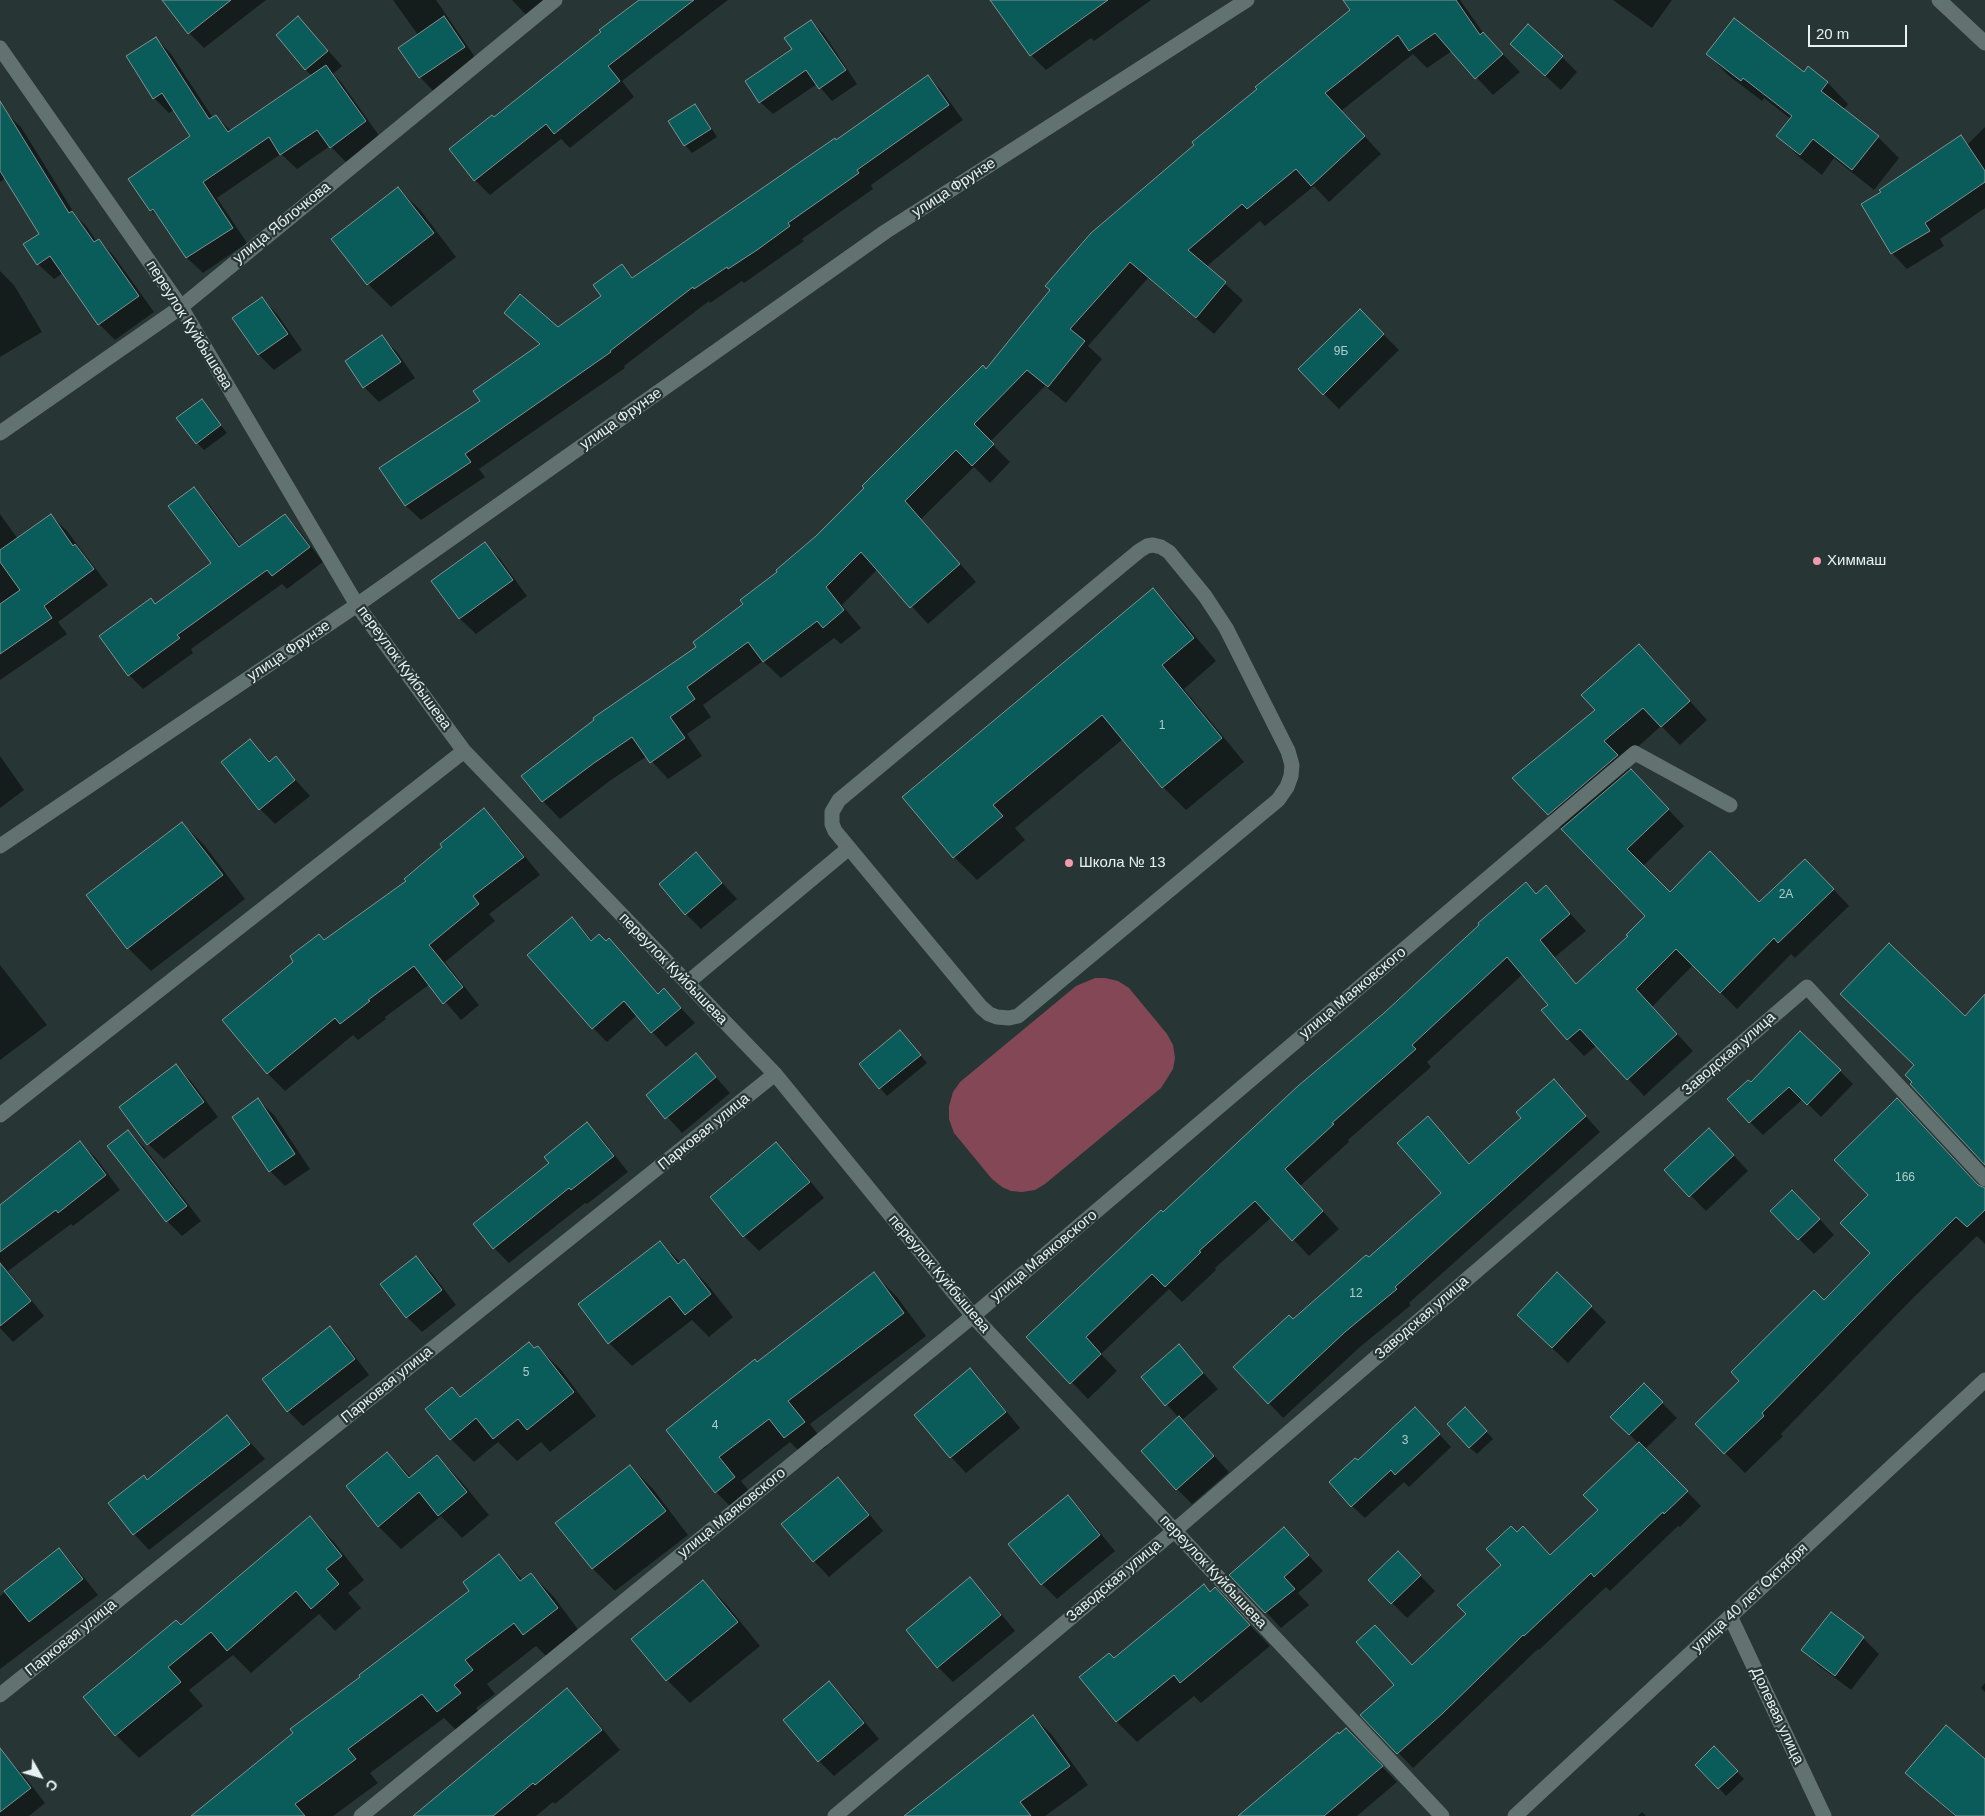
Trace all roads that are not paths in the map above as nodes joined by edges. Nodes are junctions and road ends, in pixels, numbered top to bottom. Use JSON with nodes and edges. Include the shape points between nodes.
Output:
{"nodes":[{"id":1,"x":555,"y":0,"type":"edge"},
{"id":2,"x":1247,"y":0,"type":"edge"},
{"id":3,"x":1939,"y":0,"type":"edge"},
{"id":4,"x":1985,"y":43,"type":"edge"},
{"id":5,"x":0,"y":48,"type":"edge"},
{"id":6,"x":181,"y":306,"type":"junction"},
{"id":7,"x":0,"y":433,"type":"edge"},
{"id":8,"x":358,"y":605,"type":"junction"},
{"id":9,"x":464,"y":751,"type":"junction"},
{"id":10,"x":1730,"y":805,"type":"dead end"},
{"id":11,"x":0,"y":846,"type":"edge"},
{"id":12,"x":849,"y":848,"type":"junction"},
{"id":13,"x":687,"y":982,"type":"junction"},
{"id":14,"x":775,"y":1074,"type":"junction"},
{"id":15,"x":0,"y":1115,"type":"edge"},
{"id":16,"x":1985,"y":1179,"type":"edge"},
{"id":17,"x":973,"y":1316,"type":"junction"},
{"id":18,"x":1985,"y":1380,"type":"edge"},
{"id":19,"x":1174,"y":1531,"type":"junction"},
{"id":20,"x":1730,"y":1616,"type":"junction"},
{"id":21,"x":0,"y":1695,"type":"edge"},
{"id":22,"x":361,"y":1816,"type":"edge"},
{"id":23,"x":835,"y":1816,"type":"edge"},
{"id":24,"x":1442,"y":1816,"type":"edge"},
{"id":25,"x":1515,"y":1816,"type":"edge"},
{"id":26,"x":1824,"y":1816,"type":"edge"}],
"edges":[{"from":1,"to":6,"type":"street","name":"улица Яблочкова"},
{"from":2,"to":8,"type":"street","name":"улица Фрунзе","via":[[886,232]]},
{"from":3,"to":4,"type":"street"},
{"from":5,"to":6,"type":"street","name":"переулок Куйбышева"},
{"from":6,"to":7,"type":"street","name":"улица Яблочкова"},
{"from":6,"to":8,"type":"street","name":"переулок Куйбышева"},
{"from":8,"to":9,"type":"street","name":"переулок Куйбышева"},
{"from":8,"to":11,"type":"street","name":"улица Фрунзе"},
{"from":9,"to":13,"type":"street","name":"переулок Куйбышева"},
{"from":9,"to":15,"type":"street"},
{"from":10,"to":17,"type":"street","name":"улица Маяковского","via":[[1635,753]]},
{"from":12,"to":12,"type":"street","via":[[832,824],[832,812],[839,800],[1147,546],[1161,547],[1169,552],[1205,596],[1239,652],[1292,765],[1287,787],[1278,800],[1018,1016],[1009,1018],[989,1014],[981,1007]]},
{"from":12,"to":13,"type":"street"},
{"from":13,"to":14,"type":"street","name":"переулок Куйбышева"},
{"from":14,"to":17,"type":"street","name":"переулок Куйбышева"},
{"from":14,"to":21,"type":"street","name":"Парковая улица"},
{"from":16,"to":19,"type":"street","name":"Заводская улица","via":[[1807,987]]},
{"from":17,"to":19,"type":"street","name":"переулок Куйбышева"},
{"from":17,"to":22,"type":"street","name":"улица Маяковского"},
{"from":18,"to":20,"type":"street","name":"улица 40 лет Октября"},
{"from":19,"to":23,"type":"street","name":"Заводская улица"},
{"from":19,"to":24,"type":"street","name":"переулок Куйбышева"},
{"from":20,"to":25,"type":"street","name":"улица 40 лет Октября"},
{"from":20,"to":26,"type":"street","name":"Долевая улица"}]}
